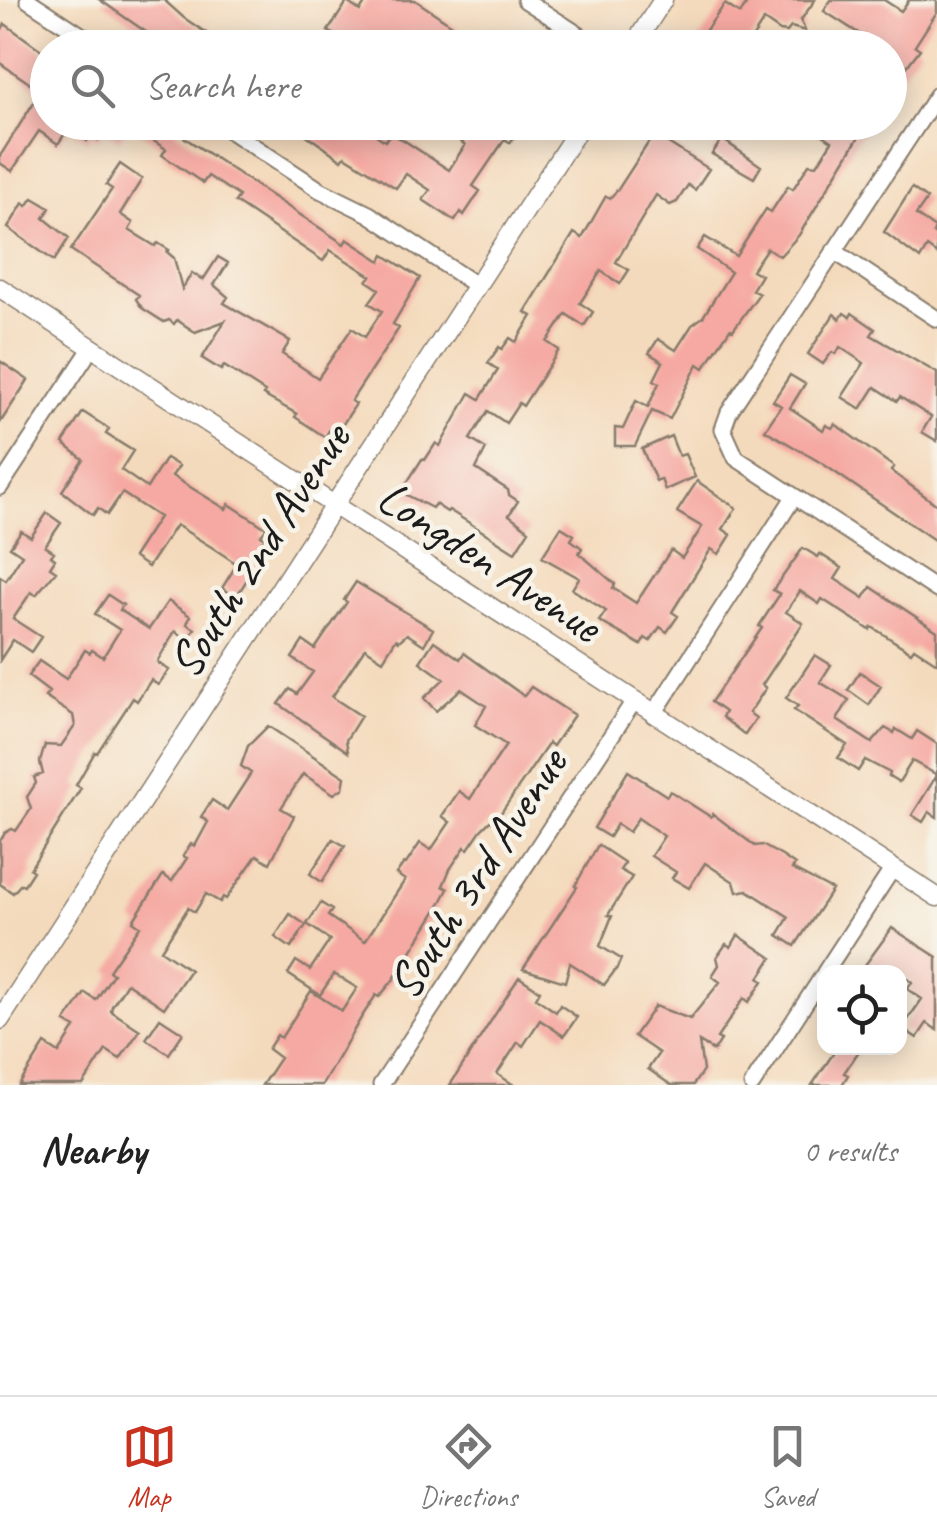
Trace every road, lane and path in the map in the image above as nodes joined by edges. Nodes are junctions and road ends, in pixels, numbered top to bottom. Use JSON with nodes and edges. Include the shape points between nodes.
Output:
{"nodes":[{"id":1,"x":28,"y":0,"type":"edge"},
{"id":2,"x":526,"y":0,"type":"edge"},
{"id":3,"x":663,"y":0,"type":"edge"},
{"id":4,"x":74,"y":30,"type":"edge"},
{"id":5,"x":571,"y":30,"type":"edge"},
{"id":6,"x":644,"y":30,"type":"edge"},
{"id":7,"x":937,"y":95,"type":"edge"},
{"id":8,"x":244,"y":140,"type":"edge"},
{"id":9,"x":571,"y":140,"type":"edge"},
{"id":10,"x":834,"y":251,"type":"junction"},
{"id":11,"x":477,"y":286,"type":"junction"},
{"id":12,"x":0,"y":288,"type":"edge"},
{"id":13,"x":937,"y":319,"type":"edge"},
{"id":14,"x":92,"y":348,"type":"junction"},
{"id":15,"x":0,"y":487,"type":"edge"},
{"id":16,"x":794,"y":497,"type":"junction"},
{"id":17,"x":334,"y":507,"type":"junction"},
{"id":18,"x":937,"y":590,"type":"edge"},
{"id":19,"x":634,"y":702,"type":"junction"},
{"id":20,"x":653,"y":714,"type":"junction"},
{"id":21,"x":893,"y":868,"type":"junction"},
{"id":22,"x":937,"y":897,"type":"edge"},
{"id":23,"x":830,"y":965,"type":"edge"},
{"id":24,"x":817,"y":985,"type":"edge"},
{"id":25,"x":0,"y":1020,"type":"edge"},
{"id":26,"x":380,"y":1085,"type":"edge"},
{"id":27,"x":752,"y":1085,"type":"edge"}],
"edges":[{"from":1,"to":4,"type":"street"},
{"from":2,"to":5,"type":"street"},
{"from":3,"to":6,"type":"street"},
{"from":7,"to":10,"type":"street"},
{"from":8,"to":11,"type":"street"},
{"from":9,"to":11,"type":"street","name":"South 2nd Avenue"},
{"from":10,"to":13,"type":"street"},
{"from":10,"to":16,"type":"street","via":[[723,429],[736,458]]},
{"from":11,"to":17,"type":"street","name":"South 2nd Avenue"},
{"from":12,"to":14,"type":"street","name":"Longden Avenue"},
{"from":14,"to":15,"type":"street"},
{"from":14,"to":17,"type":"street","name":"Longden Avenue"},
{"from":16,"to":18,"type":"street"},
{"from":16,"to":20,"type":"street"},
{"from":17,"to":19,"type":"street","name":"Longden Avenue"},
{"from":17,"to":25,"type":"street","name":"South 2nd Avenue"},
{"from":19,"to":20,"type":"street","name":"Longden Avenue"},
{"from":19,"to":26,"type":"street","name":"South 3rd Avenue"},
{"from":20,"to":21,"type":"street","name":"Longden Avenue"},
{"from":21,"to":22,"type":"street","name":"Longden Avenue"},
{"from":21,"to":23,"type":"street"},
{"from":24,"to":27,"type":"street"}]}
